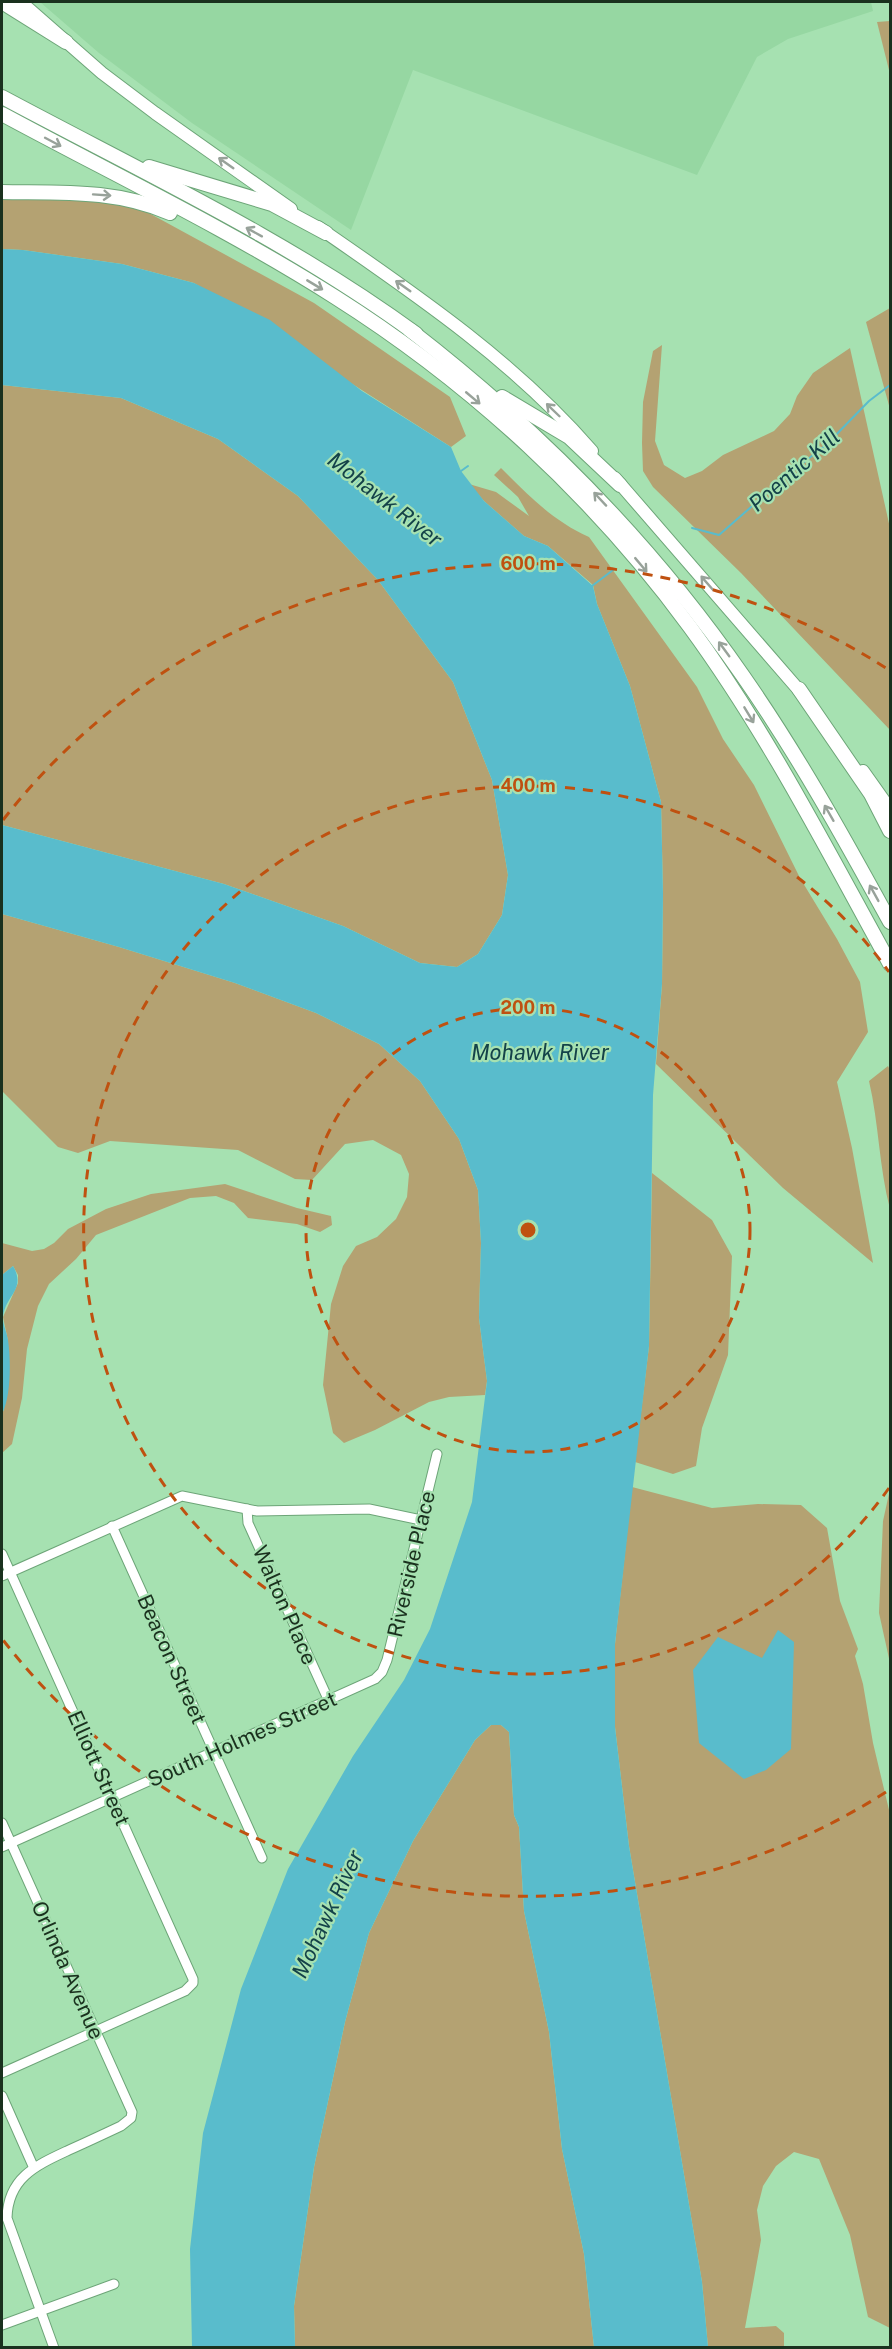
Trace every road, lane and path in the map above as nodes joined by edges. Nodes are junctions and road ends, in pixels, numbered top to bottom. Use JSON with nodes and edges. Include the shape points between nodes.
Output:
{"nodes":[{"id":1,"x":2,"y":2,"type":"edge"},
{"id":2,"x":21,"y":2,"type":"edge"},
{"id":3,"x":66,"y":42,"type":"junction"},
{"id":4,"x":2,"y":97,"type":"edge"},
{"id":5,"x":2,"y":114,"type":"edge"},
{"id":6,"x":40,"y":118,"type":"junction"},
{"id":7,"x":2,"y":192,"type":"edge"},
{"id":8,"x":326,"y":233,"type":"junction"},
{"id":9,"x":264,"y":255,"type":"junction"},
{"id":10,"x":410,"y":330,"type":"junction"},
{"id":11,"x":620,"y":484,"type":"junction"},
{"id":12,"x":799,"y":689,"type":"junction"},
{"id":13,"x":891,"y":808,"type":"edge"},
{"id":14,"x":891,"y":831,"type":"edge"},
{"id":15,"x":850,"y":891,"type":"junction"},
{"id":16,"x":891,"y":922,"type":"edge"},
{"id":17,"x":891,"y":964,"type":"edge"},
{"id":18,"x":891,"y":976,"type":"edge"},
{"id":19,"x":437,"y":1454,"type":"dead end"},
{"id":20,"x":247,"y":1509,"type":"junction"},
{"id":21,"x":421,"y":1520,"type":"junction"},
{"id":22,"x":112,"y":1526,"type":"junction"},
{"id":23,"x":2,"y":1554,"type":"edge"},
{"id":24,"x":5,"y":1574,"type":"edge"},
{"id":25,"x":382,"y":1672,"type":"joint"},
{"id":26,"x":328,"y":1700,"type":"junction"},
{"id":27,"x":213,"y":1752,"type":"junction"},
{"id":28,"x":112,"y":1797,"type":"junction"},
{"id":29,"x":2,"y":1823,"type":"edge"},
{"id":30,"x":6,"y":1845,"type":"edge"},
{"id":31,"x":262,"y":1858,"type":"dead end"},
{"id":32,"x":96,"y":2030,"type":"junction"},
{"id":33,"x":2,"y":2073,"type":"edge"},
{"id":34,"x":2,"y":2096,"type":"edge"},
{"id":35,"x":33,"y":2166,"type":"junction"},
{"id":36,"x":114,"y":2284,"type":"dead end"},
{"id":37,"x":40,"y":2310,"type":"junction"},
{"id":38,"x":2,"y":2325,"type":"edge"},
{"id":39,"x":54,"y":2348,"type":"edge"}],
"edges":[{"from":1,"to":3,"type":"highway"},
{"from":2,"to":3,"type":"main road"},
{"from":8,"to":3,"type":"main road","one_way":true,"via":[[169,124]]},
{"from":4,"to":6,"type":"highway"},
{"from":5,"to":9,"type":"highway","one_way":true},
{"from":6,"to":8,"type":"highway","via":[[165,173],[272,204]]},
{"from":10,"to":6,"type":"highway","one_way":true,"via":[[272,242]]},
{"from":7,"to":9,"type":"highway","one_way":true,"via":[[130,199],[157,207]]},
{"from":11,"to":8,"type":"main road","one_way":true,"via":[[567,424],[486,350],[423,300]]},
{"from":9,"to":15,"type":"highway","one_way":true,"via":[[352,308],[434,367],[527,446],[613,532],[670,601],[729,683]]},
{"from":10,"to":11,"type":"highway","via":[[502,396],[569,437]]},
{"from":16,"to":10,"type":"highway","one_way":true,"via":[[781,733],[669,577],[566,464],[506,408]]},
{"from":12,"to":11,"type":"main road","one_way":true},
{"from":12,"to":13,"type":"main road"},
{"from":12,"to":14,"type":"highway","via":[[871,794]]},
{"from":15,"to":17,"type":"highway"},
{"from":15,"to":18,"type":"highway"},
{"from":19,"to":21,"type":"street","name":"Riverside Place"},
{"from":20,"to":21,"type":"street","via":[[369,1509]]},
{"from":20,"to":22,"type":"street","via":[[182,1496]]},
{"from":20,"to":26,"type":"street","name":"Walton Place","via":[[248,1523]]},
{"from":21,"to":25,"type":"street","name":"Riverside Place"},
{"from":22,"to":24,"type":"street"},
{"from":22,"to":27,"type":"street","name":"Beacon Street"},
{"from":23,"to":24,"type":"street","name":"Elliott Street"},
{"from":24,"to":28,"type":"street","name":"Elliott Street"},
{"from":25,"to":26,"type":"street","name":"South Holmes Street"},
{"from":26,"to":27,"type":"street","name":"South Holmes Street"},
{"from":27,"to":28,"type":"street","name":"South Holmes Street"},
{"from":27,"to":31,"type":"street","name":"Beacon Street"},
{"from":28,"to":30,"type":"street","name":"South Holmes Street"},
{"from":28,"to":32,"type":"street","name":"Elliott Street","via":[[193,1983]]},
{"from":29,"to":30,"type":"street","name":"Orlinda Avenue"},
{"from":30,"to":32,"type":"street","name":"Orlinda Avenue"},
{"from":32,"to":33,"type":"street"},
{"from":32,"to":35,"type":"street","name":"Orlinda Avenue","via":[[131,2118]]},
{"from":34,"to":35,"type":"street"},
{"from":35,"to":37,"type":"street","via":[[12,2191],[7,2218]]},
{"from":36,"to":37,"type":"street"},
{"from":37,"to":38,"type":"street"},
{"from":37,"to":39,"type":"street"}]}
